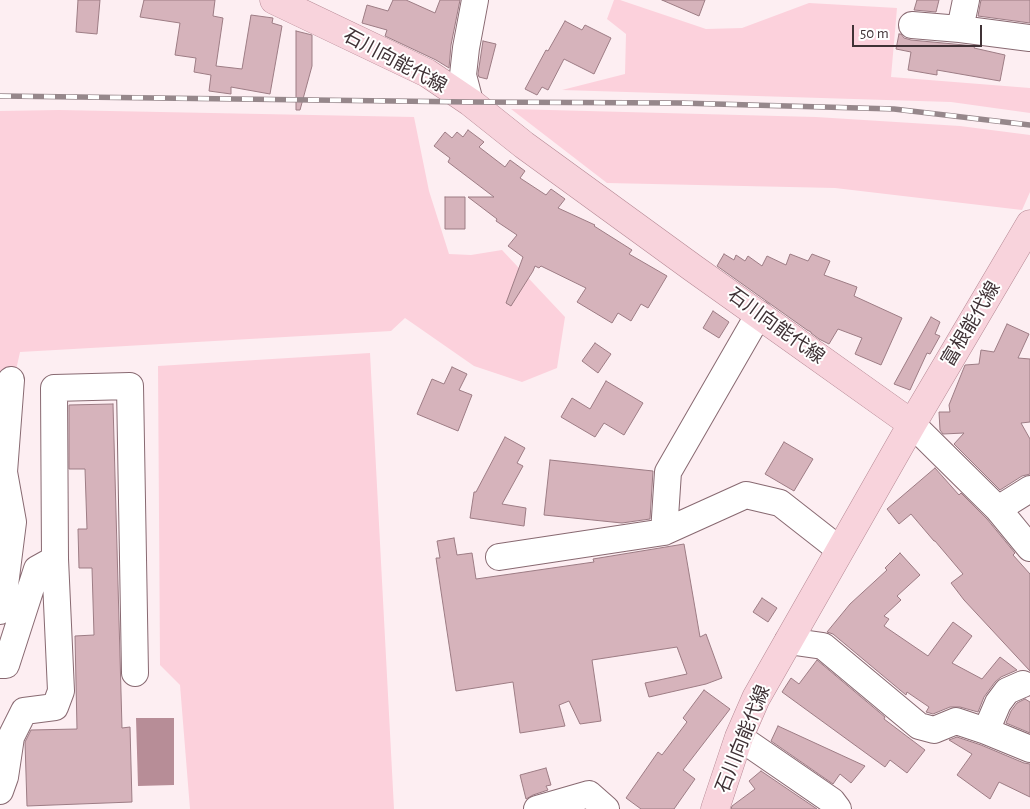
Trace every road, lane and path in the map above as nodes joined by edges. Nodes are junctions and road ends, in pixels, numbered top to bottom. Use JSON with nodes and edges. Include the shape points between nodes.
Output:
{"nodes":[{"id":1,"x":274,"y":0,"type":"edge"},
{"id":2,"x":475,"y":0,"type":"edge"},
{"id":3,"x":966,"y":0,"type":"edge"},
{"id":4,"x":912,"y":24,"type":"dead end"},
{"id":5,"x":960,"y":28,"type":"junction"},
{"id":6,"x":1030,"y":38,"type":"edge"},
{"id":7,"x":470,"y":102,"type":"junction"},
{"id":8,"x":1030,"y":224,"type":"edge"},
{"id":9,"x":759,"y":314,"type":"junction"},
{"id":10,"x":11,"y":380,"type":"dead end"},
{"id":11,"x":912,"y":424,"type":"junction"},
{"id":12,"x":1030,"y":489,"type":"edge"},
{"id":13,"x":998,"y":509,"type":"junction"},
{"id":14,"x":664,"y":532,"type":"junction"},
{"id":15,"x":1030,"y":548,"type":"edge"},
{"id":16,"x":840,"y":550,"type":"junction"},
{"id":17,"x":499,"y":558,"type":"dead end"},
{"id":18,"x":55,"y":559,"type":"junction"},
{"id":19,"x":0,"y":611,"type":"edge"},
{"id":20,"x":788,"y":641,"type":"junction"},
{"id":21,"x":0,"y":665,"type":"edge"},
{"id":22,"x":135,"y":673,"type":"dead end"},
{"id":23,"x":1023,"y":684,"type":"dead end"},
{"id":24,"x":986,"y":731,"type":"junction"},
{"id":25,"x":739,"y":737,"type":"junction"},
{"id":26,"x":1030,"y":749,"type":"edge"},
{"id":27,"x":0,"y":791,"type":"edge"},
{"id":28,"x":538,"y":809,"type":"edge"},
{"id":29,"x":606,"y":809,"type":"edge"},
{"id":30,"x":716,"y":809,"type":"edge"},
{"id":31,"x":838,"y":809,"type":"edge"}],
"edges":[{"from":1,"to":7,"type":"main road","name":"石川向能代線","via":[[428,73]]},
{"from":2,"to":7,"type":"street","via":[[463,75]]},
{"from":3,"to":5,"type":"street"},
{"from":4,"to":5,"type":"street"},
{"from":5,"to":6,"type":"street"},
{"from":7,"to":9,"type":"main road","name":"石川向能代線","via":[[524,145]]},
{"from":8,"to":11,"type":"main road","name":"富根能代線"},
{"from":9,"to":11,"type":"main road","name":"石川向能代線"},
{"from":9,"to":14,"type":"street","via":[[668,472]]},
{"from":10,"to":19,"type":"street","via":[[4,472],[13,522]]},
{"from":11,"to":13,"type":"street"},
{"from":11,"to":16,"type":"main road","name":"石川向能代線"},
{"from":12,"to":13,"type":"street"},
{"from":13,"to":15,"type":"street"},
{"from":14,"to":16,"type":"street","via":[[746,495],[780,503]]},
{"from":14,"to":17,"type":"street"},
{"from":16,"to":20,"type":"main road","name":"石川向能代線"},
{"from":18,"to":21,"type":"street","via":[[37,569],[6,665]]},
{"from":18,"to":22,"type":"street","via":[[54,388],[130,386],[141,552]]},
{"from":18,"to":27,"type":"street","via":[[62,692],[55,707],[24,711],[11,737]]},
{"from":20,"to":24,"type":"street","via":[[823,646],[919,726],[934,730],[956,721]]},
{"from":20,"to":25,"type":"main road","name":"石川向能代線","via":[[756,698]]},
{"from":23,"to":24,"type":"street","via":[[1007,691]]},
{"from":24,"to":26,"type":"street"},
{"from":25,"to":30,"type":"main road","name":"石川向能代線"},
{"from":25,"to":31,"type":"street","via":[[832,801]]},
{"from":28,"to":29,"type":"street","via":[[589,794]]}]}
